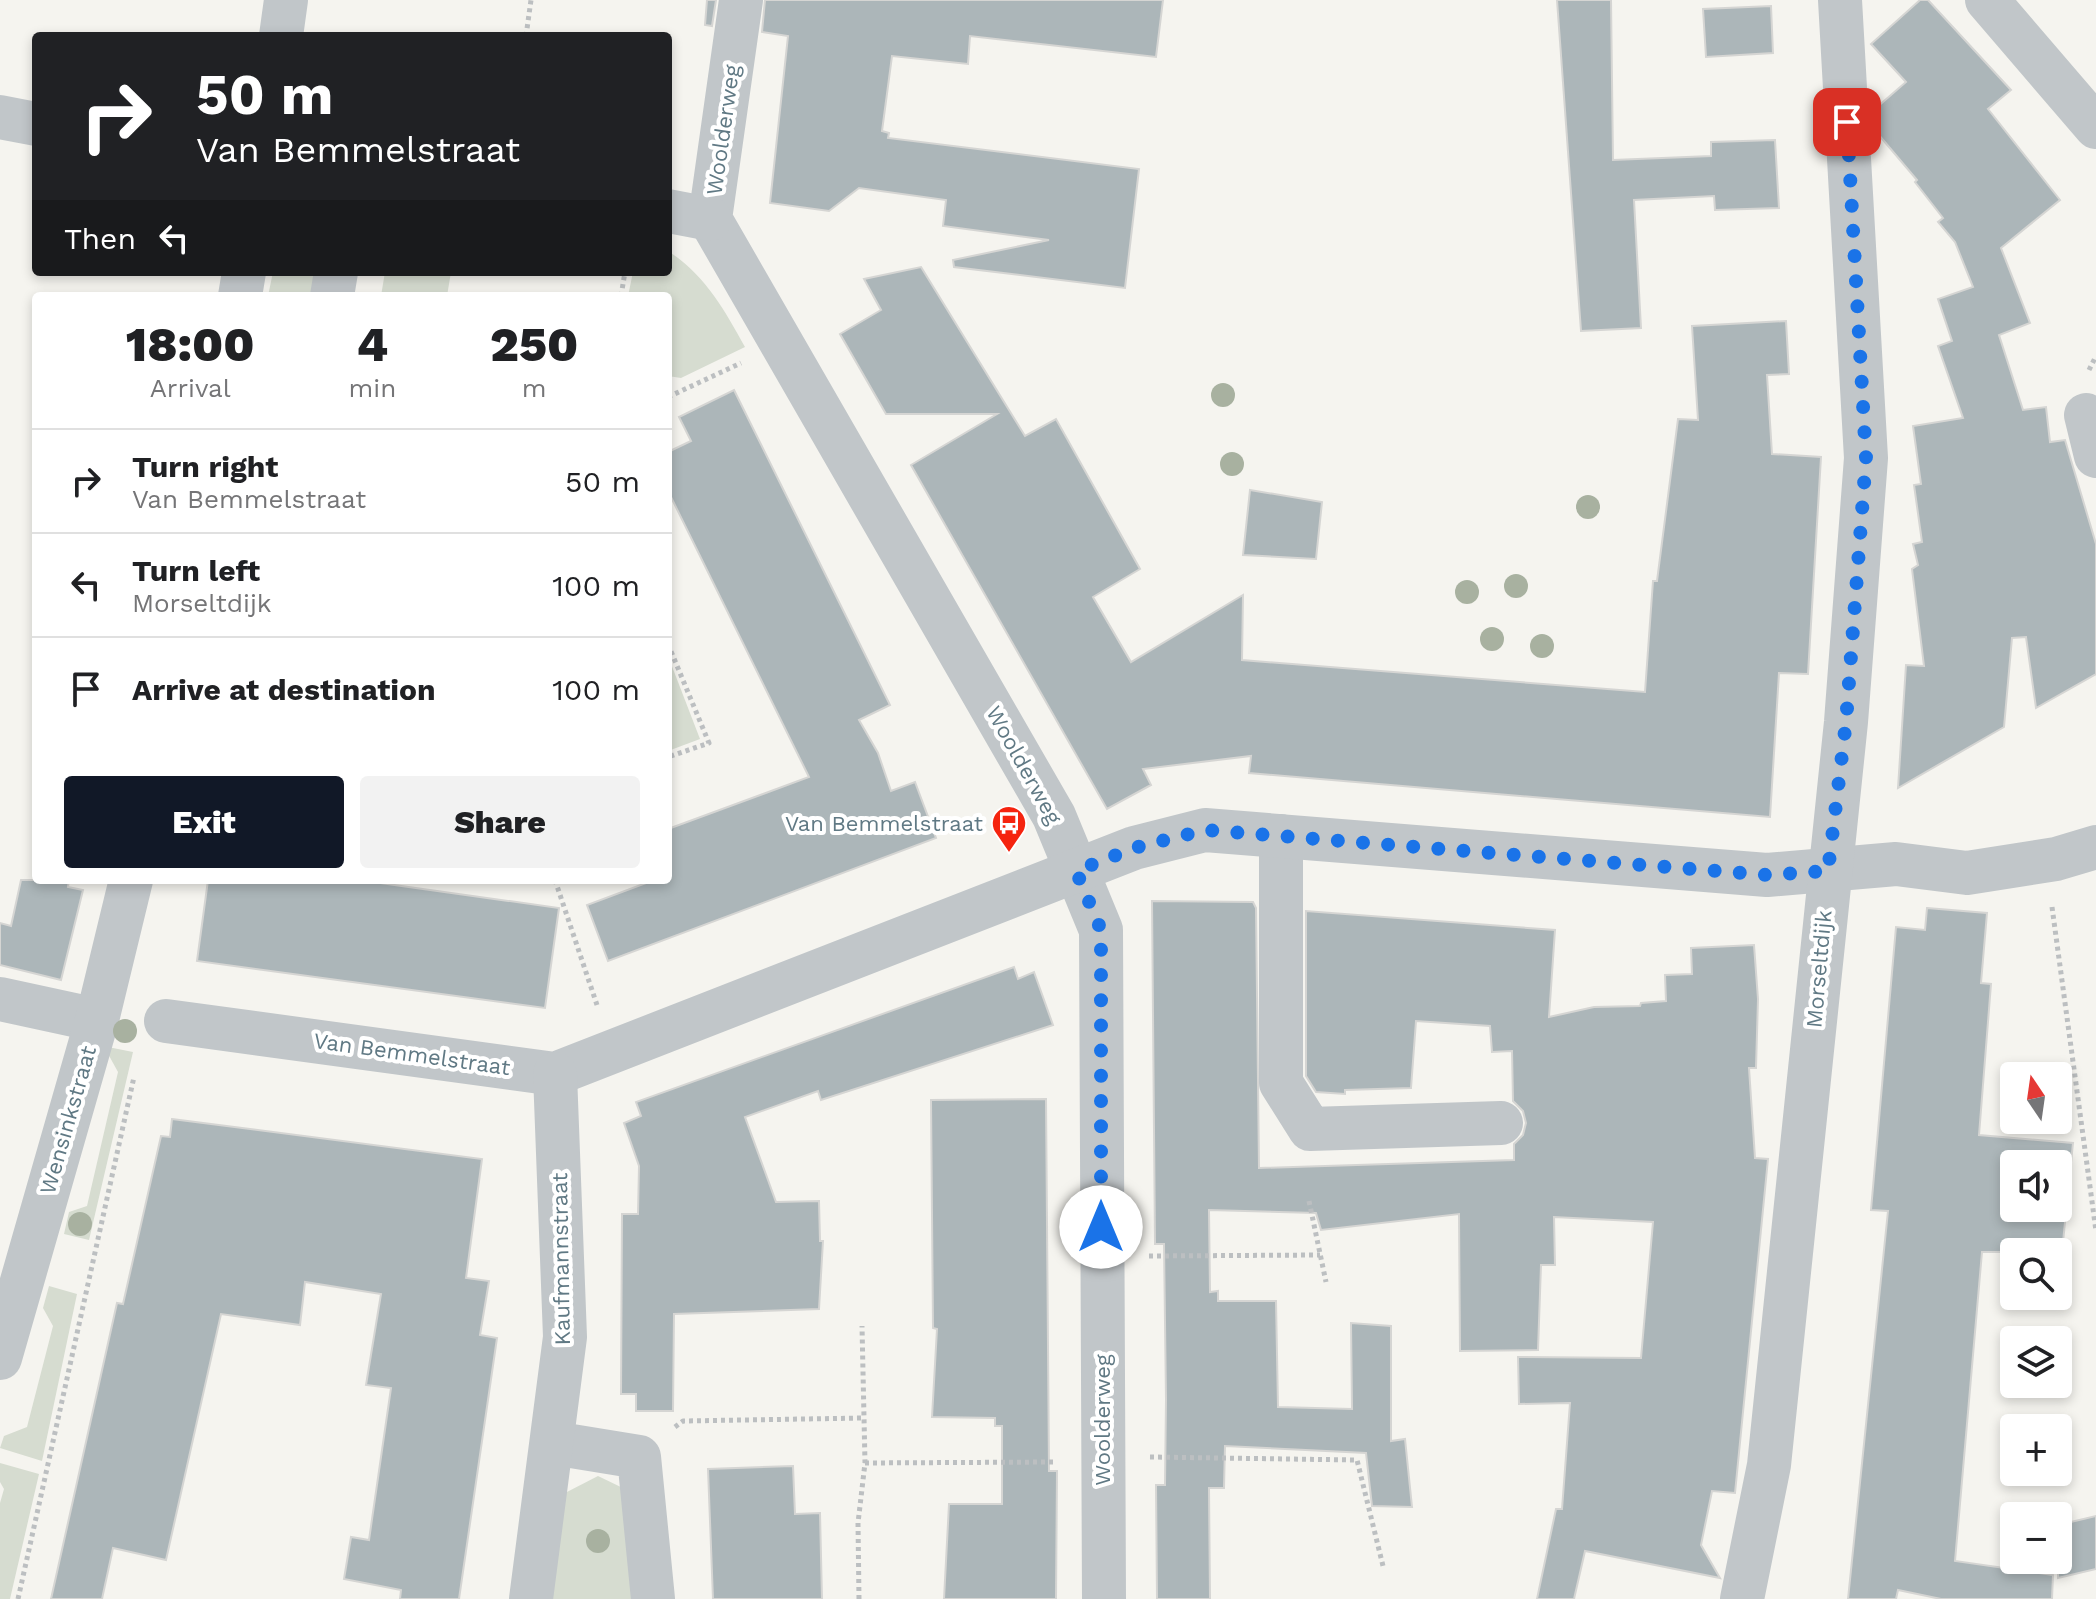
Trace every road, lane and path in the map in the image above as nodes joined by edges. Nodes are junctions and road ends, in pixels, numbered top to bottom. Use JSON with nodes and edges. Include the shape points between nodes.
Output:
{"nodes":[{"id":1,"x":286,"y":0,"type":"edge"},
{"id":2,"x":531,"y":0,"type":"edge"},
{"id":3,"x":741,"y":0,"type":"edge"},
{"id":4,"x":1840,"y":0,"type":"edge"},
{"id":5,"x":1987,"y":0,"type":"edge"},
{"id":6,"x":282,"y":32,"type":"edge"},
{"id":7,"x":527,"y":32,"type":"edge"},
{"id":8,"x":0,"y":117,"type":"edge"},
{"id":9,"x":32,"y":123,"type":"edge"},
{"id":10,"x":2096,"y":127,"type":"edge"},
{"id":11,"x":672,"y":212,"type":"edge"},
{"id":12,"x":710,"y":219,"type":"junction"},
{"id":13,"x":781,"y":344,"type":"junction"},
{"id":14,"x":672,"y":395,"type":"edge"},
{"id":15,"x":672,"y":654,"type":"edge"},
{"id":16,"x":672,"y":756,"type":"edge"},
{"id":17,"x":1281,"y":836,"type":"junction"},
{"id":18,"x":2096,"y":847,"type":"edge"},
{"id":19,"x":2046,"y":860,"type":"junction"},
{"id":20,"x":1076,"y":871,"type":"junction"},
{"id":21,"x":1828,"y":871,"type":"junction"},
{"id":22,"x":130,"y":884,"type":"edge"},
{"id":23,"x":556,"y":884,"type":"edge"},
{"id":24,"x":0,"y":999,"type":"edge"},
{"id":25,"x":97,"y":1020,"type":"junction"},
{"id":26,"x":166,"y":1021,"type":"dead end"},
{"id":27,"x":613,"y":1052,"type":"junction"},
{"id":28,"x":137,"y":1065,"type":"dead end"},
{"id":29,"x":555,"y":1074,"type":"junction"},
{"id":30,"x":1501,"y":1123,"type":"dead end"},
{"id":31,"x":1309,"y":1201,"type":"dead end"},
{"id":32,"x":2096,"y":1231,"type":"edge"},
{"id":33,"x":1320,"y":1255,"type":"junction"},
{"id":34,"x":1101,"y":1257,"type":"junction"},
{"id":35,"x":1326,"y":1282,"type":"dead end"},
{"id":36,"x":862,"y":1326,"type":"dead end"},
{"id":37,"x":0,"y":1358,"type":"edge"},
{"id":38,"x":864,"y":1418,"type":"junction"},
{"id":39,"x":553,"y":1443,"type":"junction"},
{"id":40,"x":639,"y":1457,"type":"junction"},
{"id":41,"x":1102,"y":1462,"type":"junction"},
{"id":42,"x":865,"y":1463,"type":"junction"},
{"id":43,"x":1383,"y":1566,"type":"dead end"},
{"id":44,"x":18,"y":1599,"type":"edge"},
{"id":45,"x":531,"y":1599,"type":"edge"},
{"id":46,"x":653,"y":1599,"type":"edge"},
{"id":47,"x":859,"y":1599,"type":"edge"},
{"id":48,"x":1104,"y":1599,"type":"edge"},
{"id":49,"x":1742,"y":1599,"type":"edge"}],
"edges":[{"from":1,"to":6,"type":"street"},
{"from":2,"to":7,"type":"path"},
{"from":3,"to":12,"type":"street","name":"Woolderweg"},
{"from":4,"to":21,"type":"street","name":"Morseltdijk","via":[[1866,458],[1846,722]]},
{"from":5,"to":10,"type":"street"},
{"from":8,"to":9,"type":"street"},
{"from":11,"to":12,"type":"street"},
{"from":12,"to":13,"type":"street","name":"Woolderweg"},
{"from":13,"to":14,"type":"path"},
{"from":13,"to":20,"type":"street","name":"Woolderweg","via":[[1054,816]]},
{"from":15,"to":16,"type":"path","via":[[709,743]]},
{"from":17,"to":20,"type":"street","name":"Van Bemmelstraat","via":[[1205,830],[1134,848]]},
{"from":17,"to":21,"type":"street","name":"Van Bemmelstraat","via":[[1767,875]]},
{"from":17,"to":30,"type":"street","via":[[1281,1083],[1310,1129]]},
{"from":18,"to":19,"type":"street","name":"Van Bemmelstraat"},
{"from":19,"to":21,"type":"street","name":"Van Bemmelstraat","via":[[1967,873],[1896,864]]},
{"from":19,"to":32,"type":"path"},
{"from":20,"to":27,"type":"street","name":"Van Bemmelstraat"},
{"from":20,"to":34,"type":"street","name":"Woolderweg","via":[[1101,930]]},
{"from":21,"to":49,"type":"street","name":"Morseltdijk","via":[[1769,1465]]},
{"from":22,"to":25,"type":"street","name":"Wensinkstraat"},
{"from":23,"to":27,"type":"path"},
{"from":24,"to":25,"type":"street"},
{"from":25,"to":37,"type":"street","name":"Wensinkstraat"},
{"from":26,"to":29,"type":"street","name":"Van Bemmelstraat"},
{"from":27,"to":29,"type":"street","name":"Van Bemmelstraat"},
{"from":28,"to":44,"type":"path"},
{"from":29,"to":39,"type":"street","name":"Kaufmannstraat","via":[[565,1337]]},
{"from":31,"to":33,"type":"path"},
{"from":33,"to":34,"type":"path"},
{"from":33,"to":35,"type":"path"},
{"from":34,"to":41,"type":"street","name":"Woolderweg"},
{"from":36,"to":38,"type":"path"},
{"from":38,"to":40,"type":"path","via":[[683,1421]]},
{"from":38,"to":42,"type":"path"},
{"from":39,"to":40,"type":"street"},
{"from":39,"to":45,"type":"street","name":"Kaufmannstraat"},
{"from":40,"to":46,"type":"street"},
{"from":41,"to":42,"type":"path"},
{"from":41,"to":43,"type":"path","via":[[1136,1457],[1357,1460]]},
{"from":41,"to":48,"type":"street","name":"Woolderweg"},
{"from":42,"to":47,"type":"path","via":[[858,1523]]}]}
